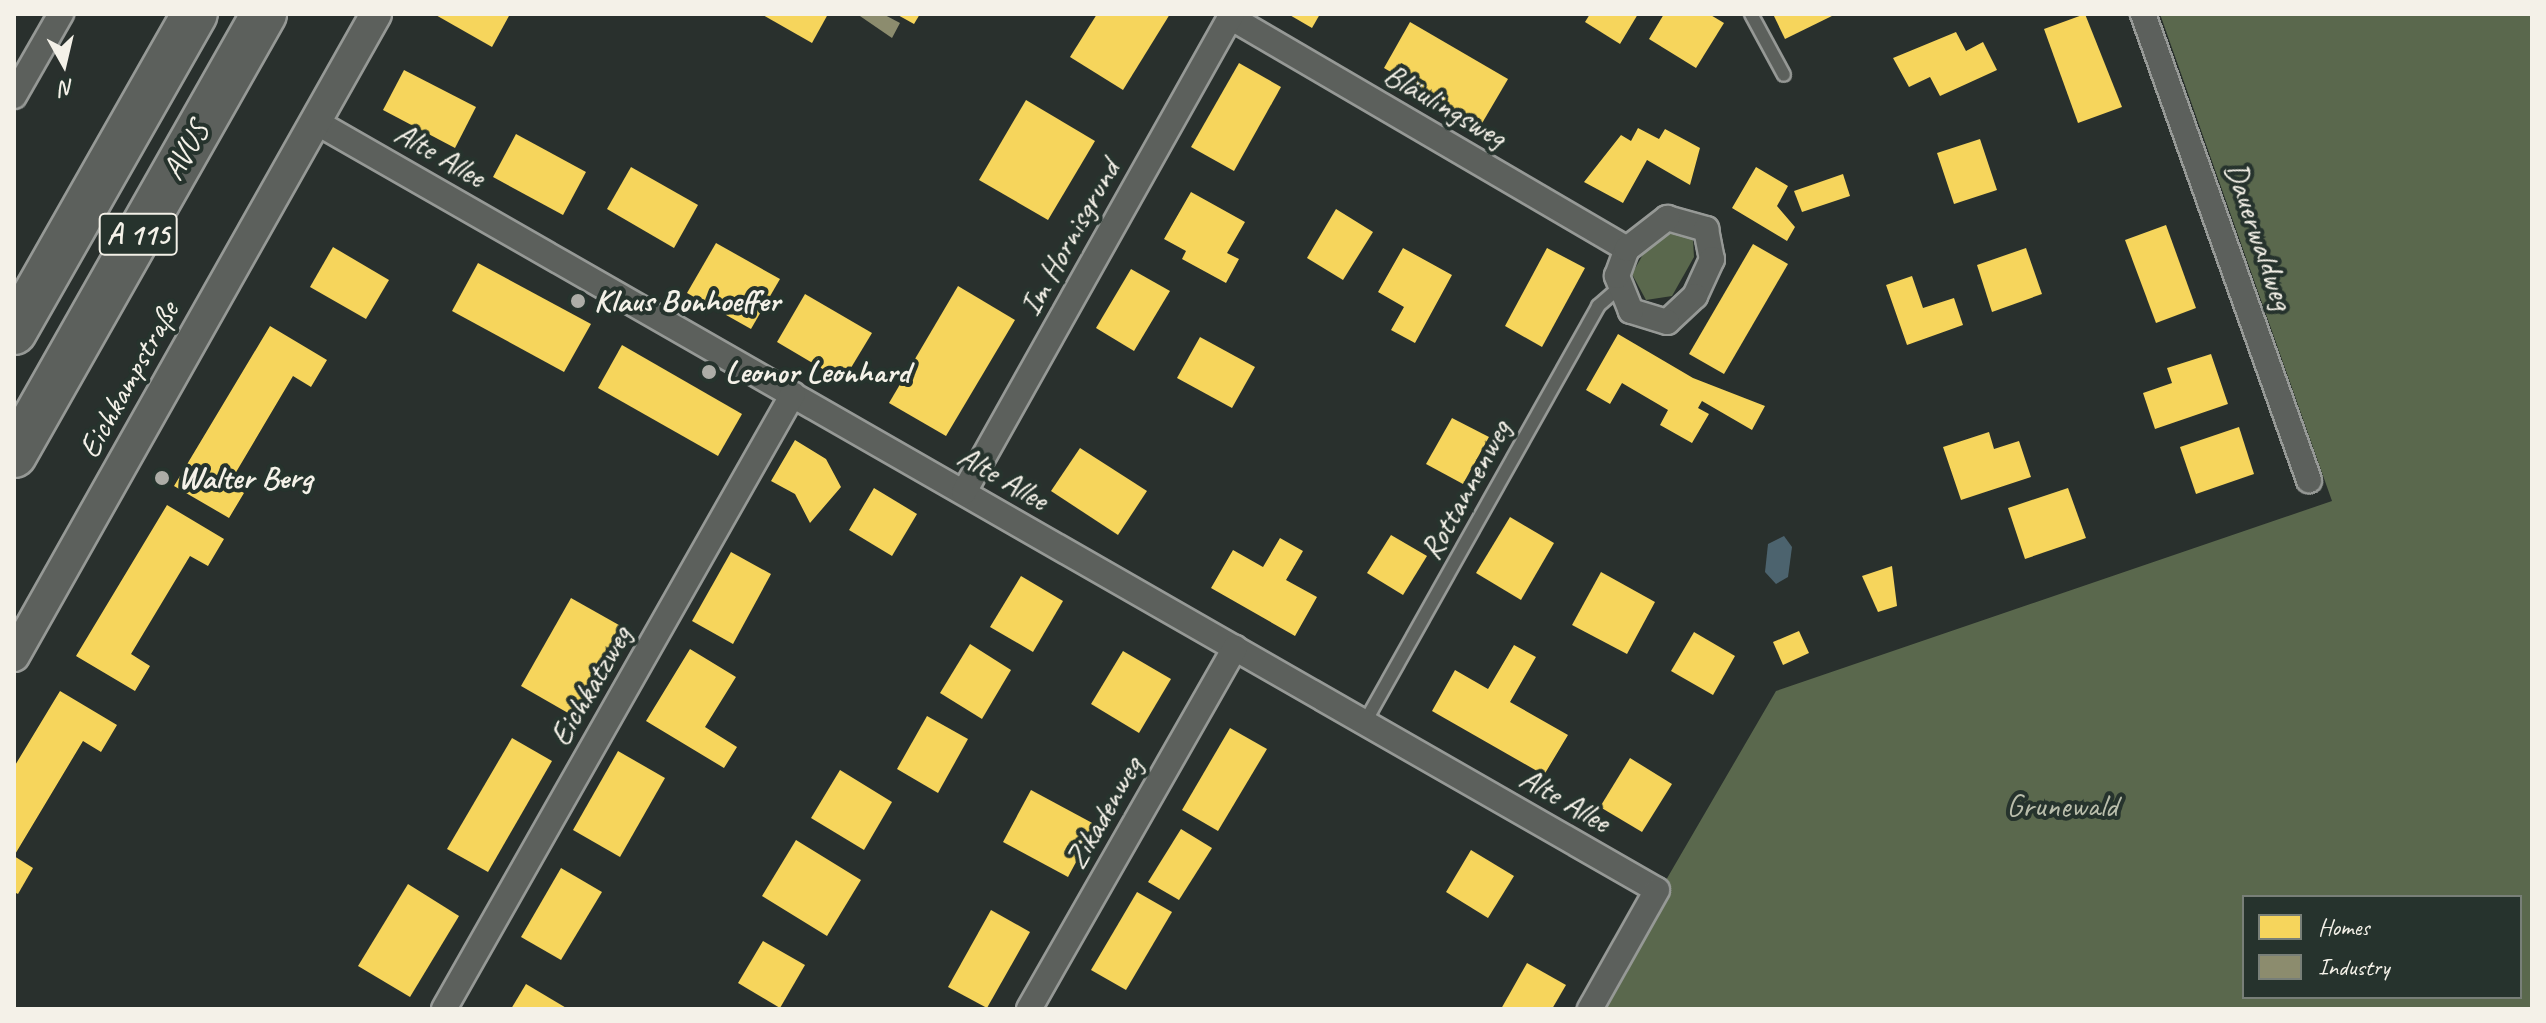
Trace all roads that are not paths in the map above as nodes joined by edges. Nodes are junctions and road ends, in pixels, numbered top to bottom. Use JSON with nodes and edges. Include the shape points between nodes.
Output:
{"nodes":[{"id":1,"x":61,"y":14,"type":"edge"},
{"id":2,"x":195,"y":14,"type":"edge"},
{"id":3,"x":264,"y":14,"type":"edge"},
{"id":4,"x":376,"y":14,"type":"edge"},
{"id":5,"x":1751,"y":14,"type":"edge"},
{"id":6,"x":2143,"y":14,"type":"edge"},
{"id":7,"x":1231,"y":16,"type":"edge"},
{"id":8,"x":1784,"y":75,"type":"dead end"},
{"id":9,"x":14,"y":96,"type":"edge"},
{"id":10,"x":316,"y":122,"type":"junction"},
{"id":11,"x":1627,"y":249,"type":"junction"},
{"id":12,"x":1619,"y":288,"type":"junction"},
{"id":13,"x":14,"y":332,"type":"edge"},
{"id":14,"x":793,"y":394,"type":"junction"},
{"id":15,"x":14,"y":455,"type":"edge"},
{"id":16,"x":2309,"y":480,"type":"dead end"},
{"id":17,"x":964,"y":492,"type":"junction"},
{"id":18,"x":1235,"y":648,"type":"junction"},
{"id":19,"x":14,"y":656,"type":"edge"},
{"id":20,"x":1365,"y":722,"type":"junction"},
{"id":21,"x":444,"y":1009,"type":"edge"},
{"id":22,"x":1029,"y":1009,"type":"edge"},
{"id":23,"x":1590,"y":1009,"type":"edge"}],
"edges":[{"from":1,"to":9,"type":"street"},
{"from":2,"to":13,"type":"highway","name":"AVUS","number":"A 115"},
{"from":3,"to":15,"type":"highway","name":"AVUS","number":"A 115"},
{"from":4,"to":10,"type":"street","name":"Eichkampstraße"},
{"from":5,"to":8,"type":"lane"},
{"from":6,"to":16,"type":"street","name":"Dauerwaldweg"},
{"from":7,"to":11,"type":"street","name":"Bläulingsweg"},
{"from":7,"to":17,"type":"street","name":"Im Hornisgrund"},
{"from":10,"to":14,"type":"street","name":"Alte Allee"},
{"from":10,"to":19,"type":"street","name":"Eichkampstraße"},
{"from":11,"to":12,"type":"street"},
{"from":11,"to":12,"type":"street","via":[[1667,218],[1694,221],[1706,229],[1712,259],[1695,296],[1667,322],[1631,311]]},
{"from":12,"to":20,"type":"lane","name":"Rottannenweg","via":[[1598,306]]},
{"from":14,"to":17,"type":"street","name":"Alte Allee"},
{"from":14,"to":21,"type":"street","name":"Eichkatzweg"},
{"from":17,"to":18,"type":"street","name":"Alte Allee"},
{"from":18,"to":20,"type":"street","name":"Alte Allee"},
{"from":18,"to":22,"type":"street","name":"Zikadenweg"},
{"from":20,"to":23,"type":"street","name":"Alte Allee","via":[[1657,890]]}]}
